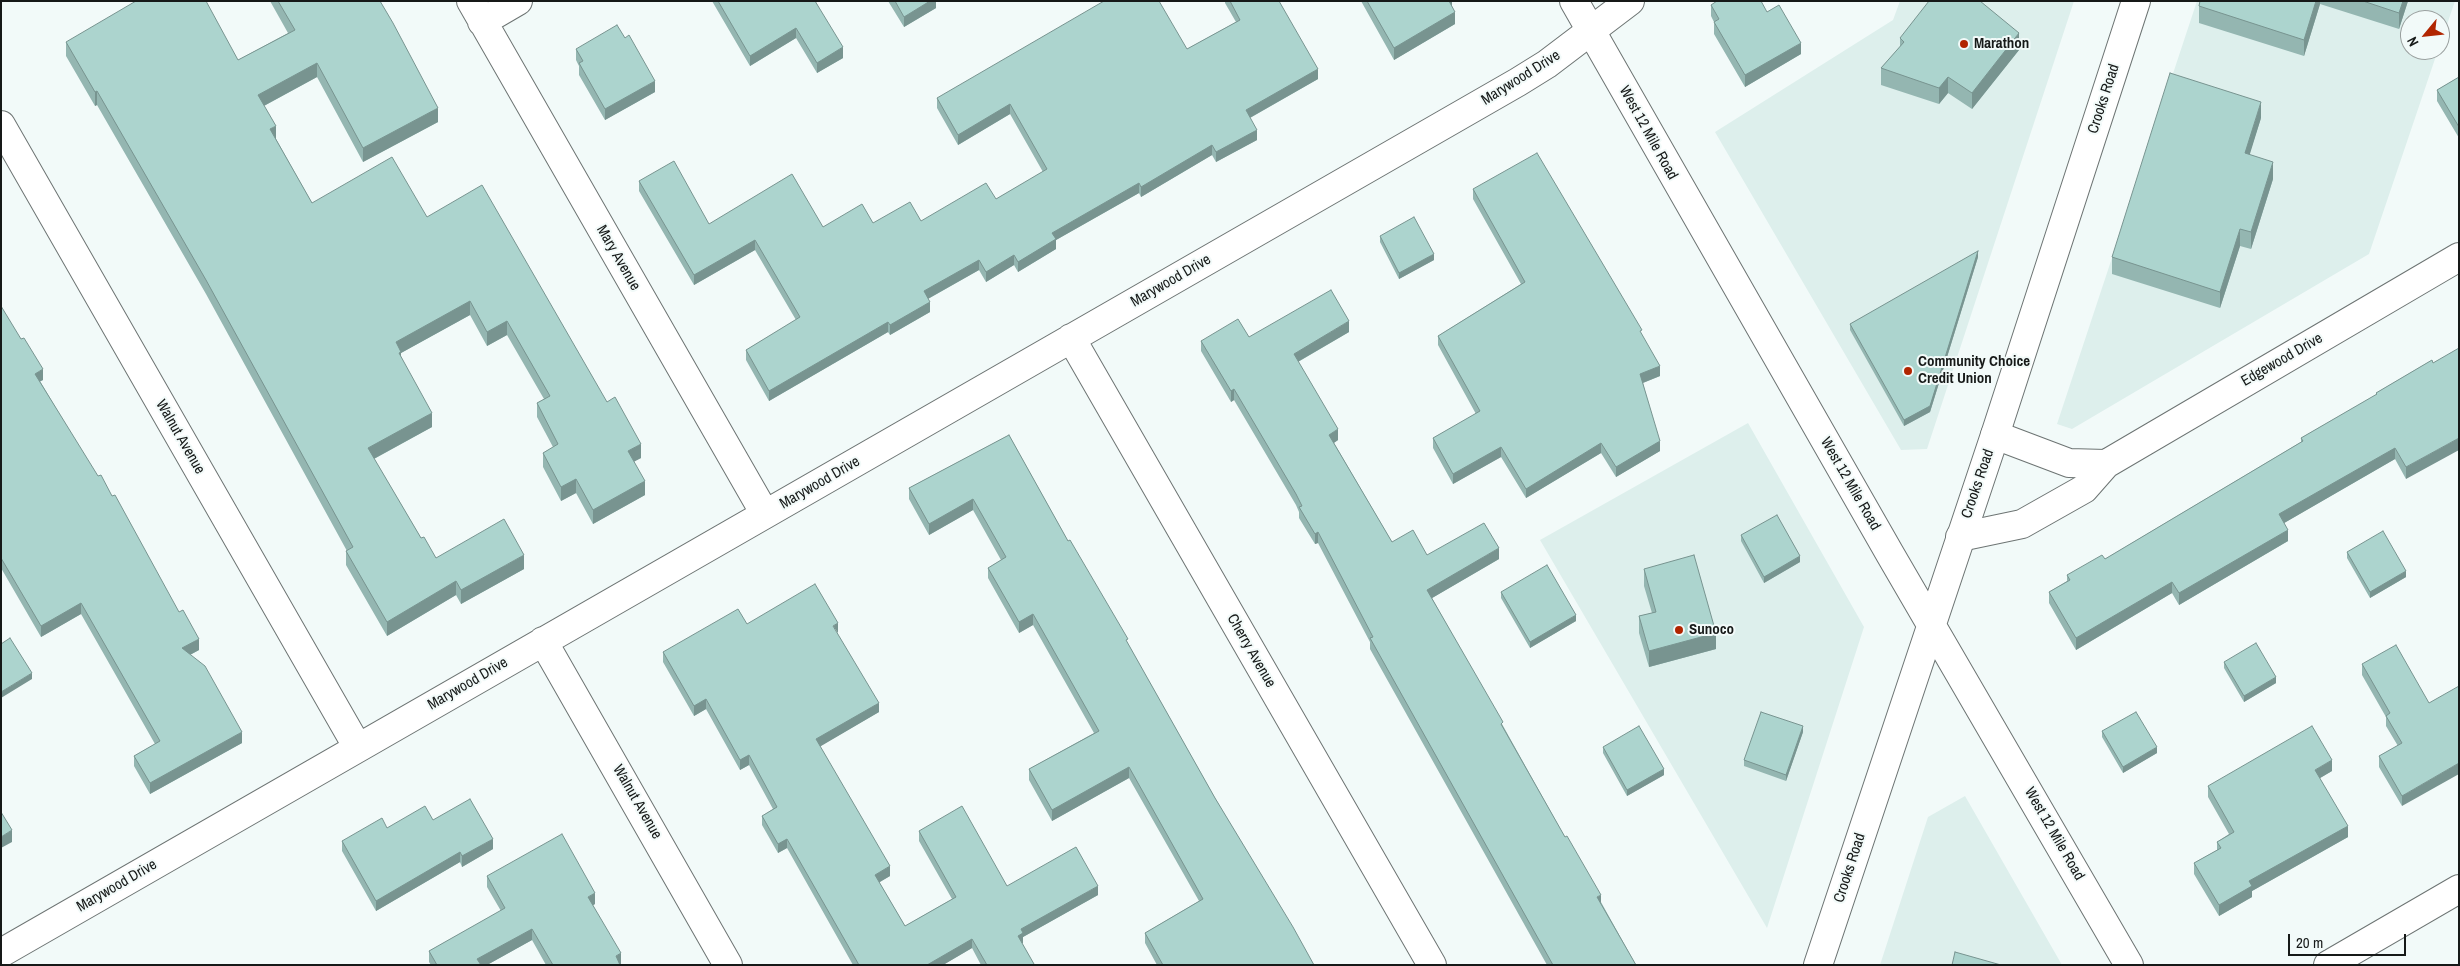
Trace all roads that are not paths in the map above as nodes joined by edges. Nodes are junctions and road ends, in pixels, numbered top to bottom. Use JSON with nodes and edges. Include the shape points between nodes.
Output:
{"nodes":[{"id":1,"x":518,"y":1,"type":"edge"},
{"id":2,"x":1574,"y":1,"type":"edge"},
{"id":3,"x":1630,"y":1,"type":"edge"},
{"id":4,"x":2136,"y":1,"type":"edge"},
{"id":5,"x":476,"y":12,"type":"edge"},
{"id":6,"x":1591,"y":31,"type":"junction"},
{"id":7,"x":1,"y":125,"type":"edge"},
{"id":8,"x":2459,"y":257,"type":"edge"},
{"id":9,"x":1071,"y":338,"type":"junction"},
{"id":10,"x":1995,"y":435,"type":"junction"},
{"id":11,"x":2106,"y":464,"type":"junction"},
{"id":12,"x":765,"y":514,"type":"junction"},
{"id":13,"x":1960,"y":537,"type":"junction"},
{"id":14,"x":1931,"y":624,"type":"junction"},
{"id":15,"x":543,"y":641,"type":"junction"},
{"id":16,"x":358,"y":748,"type":"junction"},
{"id":17,"x":2459,"y":889,"type":"edge"},
{"id":18,"x":1,"y":953,"type":"edge"},
{"id":19,"x":728,"y":965,"type":"edge"},
{"id":20,"x":1432,"y":965,"type":"edge"},
{"id":21,"x":1818,"y":965,"type":"edge"},
{"id":22,"x":2130,"y":965,"type":"edge"},
{"id":23,"x":2328,"y":965,"type":"edge"}],
"edges":[{"from":1,"to":5,"type":"street"},
{"from":2,"to":6,"type":"street","name":"West 12 Mile Road"},
{"from":3,"to":6,"type":"street","name":"Marywood Drive"},
{"from":4,"to":10,"type":"street","name":"Crooks Road"},
{"from":5,"to":12,"type":"street","name":"Mary Avenue"},
{"from":6,"to":9,"type":"street","name":"Marywood Drive","via":[[1518,82]]},
{"from":6,"to":14,"type":"street","name":"West 12 Mile Road"},
{"from":7,"to":16,"type":"street","name":"Walnut Avenue"},
{"from":8,"to":11,"type":"street","name":"Edgewood Drive"},
{"from":9,"to":12,"type":"street","name":"Marywood Drive"},
{"from":9,"to":20,"type":"street","name":"Cherry Avenue"},
{"from":10,"to":11,"type":"street","via":[[2069,463]]},
{"from":10,"to":13,"type":"street","name":"Crooks Road"},
{"from":11,"to":13,"type":"street","name":"Edgewood Drive","via":[[2084,489],[2022,524]]},
{"from":12,"to":15,"type":"street","name":"Marywood Drive"},
{"from":13,"to":14,"type":"street","name":"Crooks Road"},
{"from":14,"to":21,"type":"street","name":"Crooks Road"},
{"from":14,"to":22,"type":"street","name":"West 12 Mile Road"},
{"from":15,"to":16,"type":"street","name":"Marywood Drive"},
{"from":15,"to":19,"type":"street","name":"Walnut Avenue"},
{"from":16,"to":18,"type":"street","name":"Marywood Drive"},
{"from":17,"to":23,"type":"street"}]}
